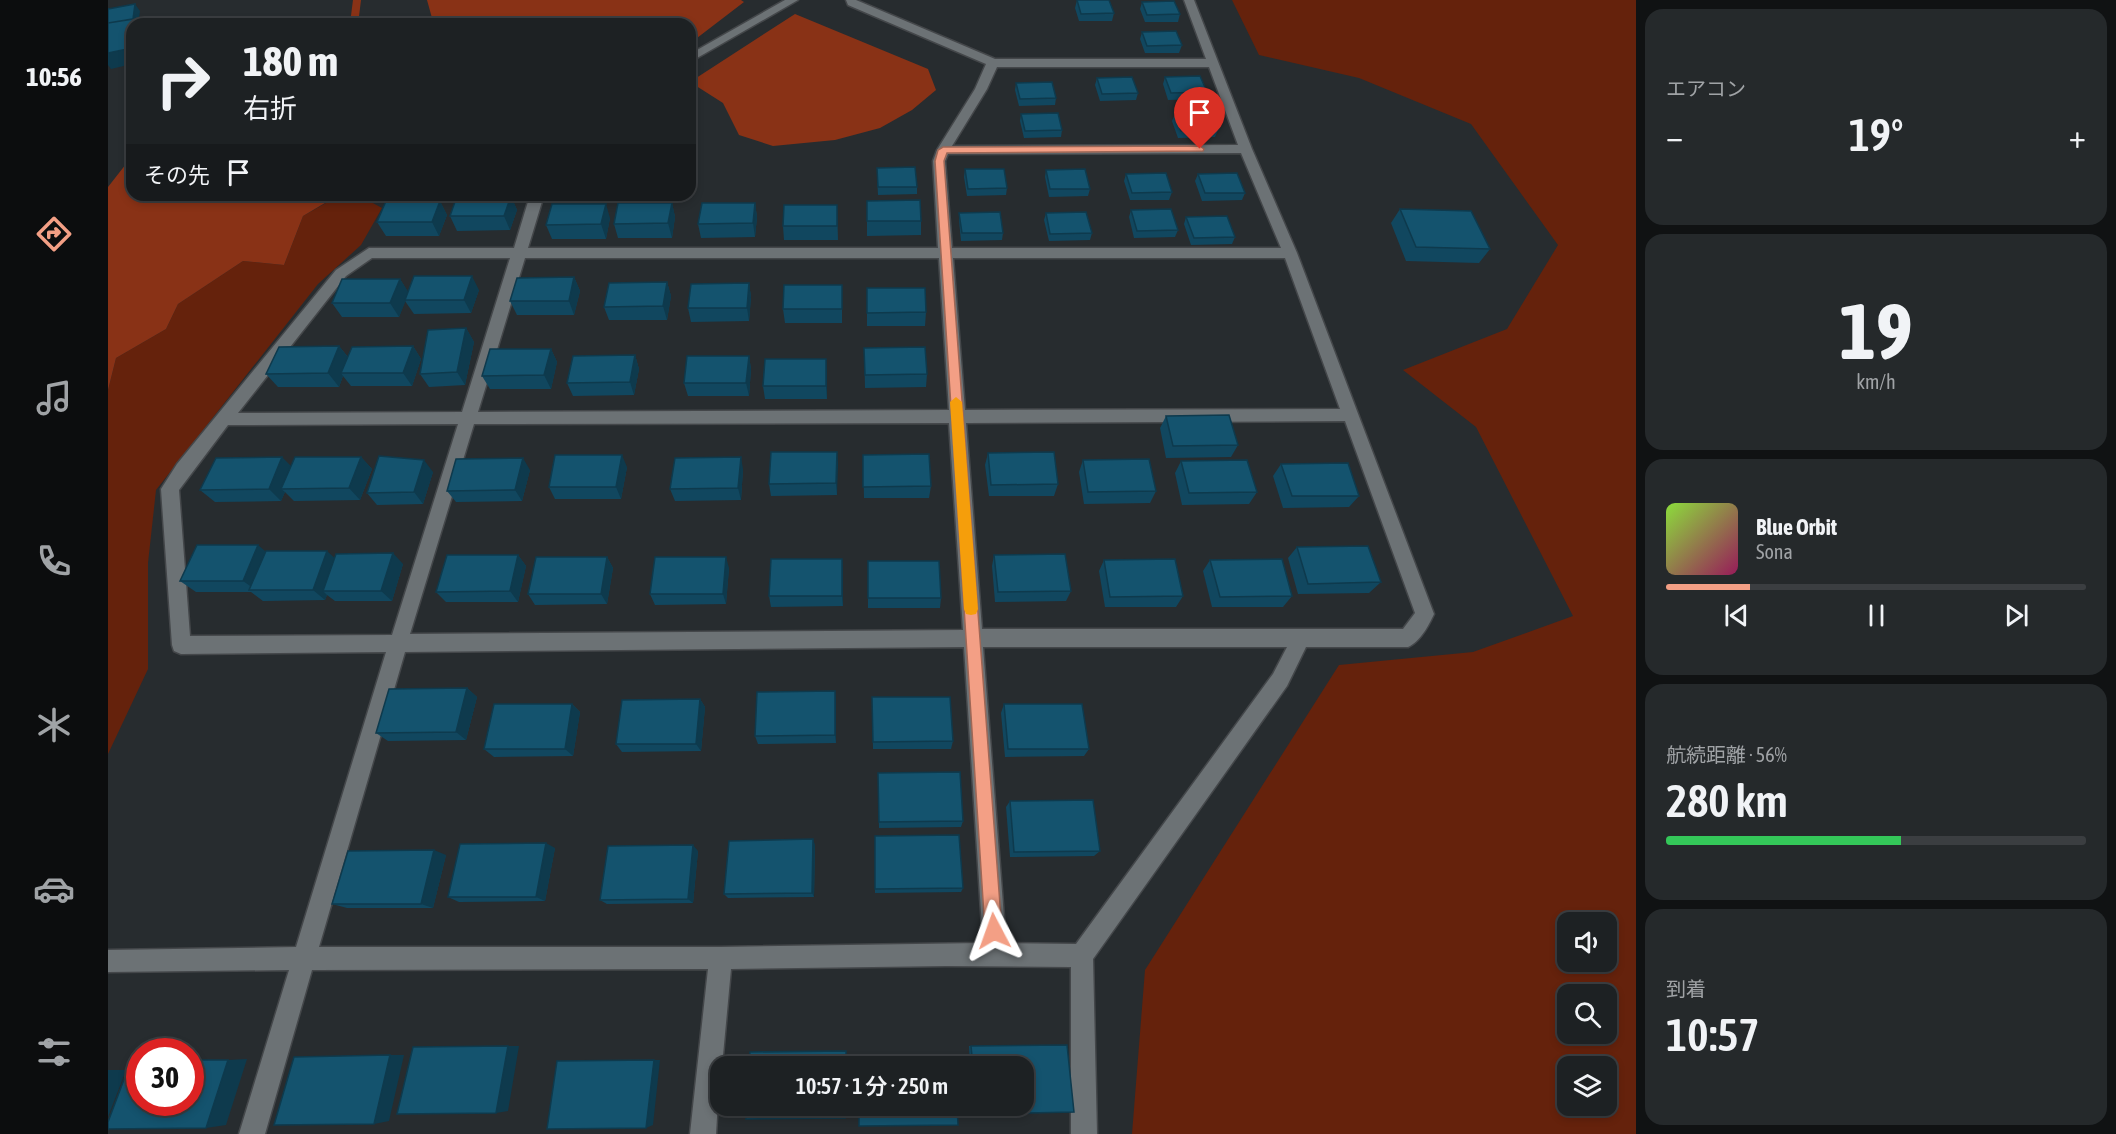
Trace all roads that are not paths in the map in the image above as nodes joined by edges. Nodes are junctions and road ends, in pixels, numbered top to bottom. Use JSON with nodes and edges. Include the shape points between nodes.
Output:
{"nodes":[{"id":1,"x":793,"y":0,"type":"edge"},
{"id":2,"x":850,"y":0,"type":"edge"},
{"id":3,"x":1189,"y":0,"type":"edge"},
{"id":4,"x":696,"y":55,"type":"edge"},
{"id":5,"x":993,"y":63,"type":"junction"},
{"id":6,"x":1212,"y":63,"type":"junction"},
{"id":7,"x":1246,"y":148,"type":"junction"},
{"id":8,"x":943,"y":150,"type":"junction"},
{"id":9,"x":535,"y":201,"type":"edge"},
{"id":10,"x":946,"y":252,"type":"junction"},
{"id":11,"x":1290,"y":253,"type":"junction"},
{"id":12,"x":520,"y":254,"type":"junction"},
{"id":13,"x":1352,"y":415,"type":"junction"},
{"id":14,"x":957,"y":417,"type":"junction"},
{"id":15,"x":469,"y":418,"type":"junction"},
{"id":16,"x":223,"y":419,"type":"junction"},
{"id":17,"x":973,"y":638,"type":"junction"},
{"id":18,"x":1300,"y":640,"type":"junction"},
{"id":19,"x":398,"y":644,"type":"junction"},
{"id":20,"x":995,"y":953,"type":"junction"},
{"id":21,"x":1082,"y":956,"type":"junction"},
{"id":22,"x":307,"y":957,"type":"junction"},
{"id":23,"x":721,"y":958,"type":"junction"},
{"id":24,"x":108,"y":961,"type":"edge"},
{"id":25,"x":252,"y":1134,"type":"edge"},
{"id":26,"x":703,"y":1134,"type":"edge"},
{"id":27,"x":1084,"y":1134,"type":"edge"}],
"edges":[{"from":1,"to":4,"type":"street"},
{"from":2,"to":5,"type":"street"},
{"from":3,"to":6,"type":"street"},
{"from":5,"to":6,"type":"street"},
{"from":5,"to":8,"type":"street"},
{"from":6,"to":7,"type":"street"},
{"from":7,"to":8,"type":"street"},
{"from":7,"to":11,"type":"street"},
{"from":8,"to":10,"type":"street","via":[[939,161]]},
{"from":9,"to":12,"type":"street"},
{"from":10,"to":11,"type":"street"},
{"from":10,"to":12,"type":"street"},
{"from":10,"to":14,"type":"street"},
{"from":11,"to":13,"type":"street"},
{"from":12,"to":15,"type":"street"},
{"from":12,"to":16,"type":"street","via":[[369,253],[341,273]]},
{"from":13,"to":14,"type":"street"},
{"from":13,"to":18,"type":"street","via":[[1425,614],[1408,639]]},
{"from":14,"to":15,"type":"street"},
{"from":14,"to":17,"type":"street"},
{"from":15,"to":16,"type":"street"},
{"from":15,"to":19,"type":"street"},
{"from":16,"to":19,"type":"street","via":[[170,489],[181,645]]},
{"from":17,"to":18,"type":"street"},
{"from":17,"to":19,"type":"street"},
{"from":17,"to":20,"type":"street"},
{"from":18,"to":21,"type":"street","via":[[1280,680]]},
{"from":19,"to":22,"type":"street"},
{"from":20,"to":21,"type":"street"},
{"from":20,"to":23,"type":"street"},
{"from":21,"to":27,"type":"street"},
{"from":22,"to":23,"type":"street"},
{"from":22,"to":24,"type":"street"},
{"from":22,"to":25,"type":"street"},
{"from":23,"to":26,"type":"street"}]}
